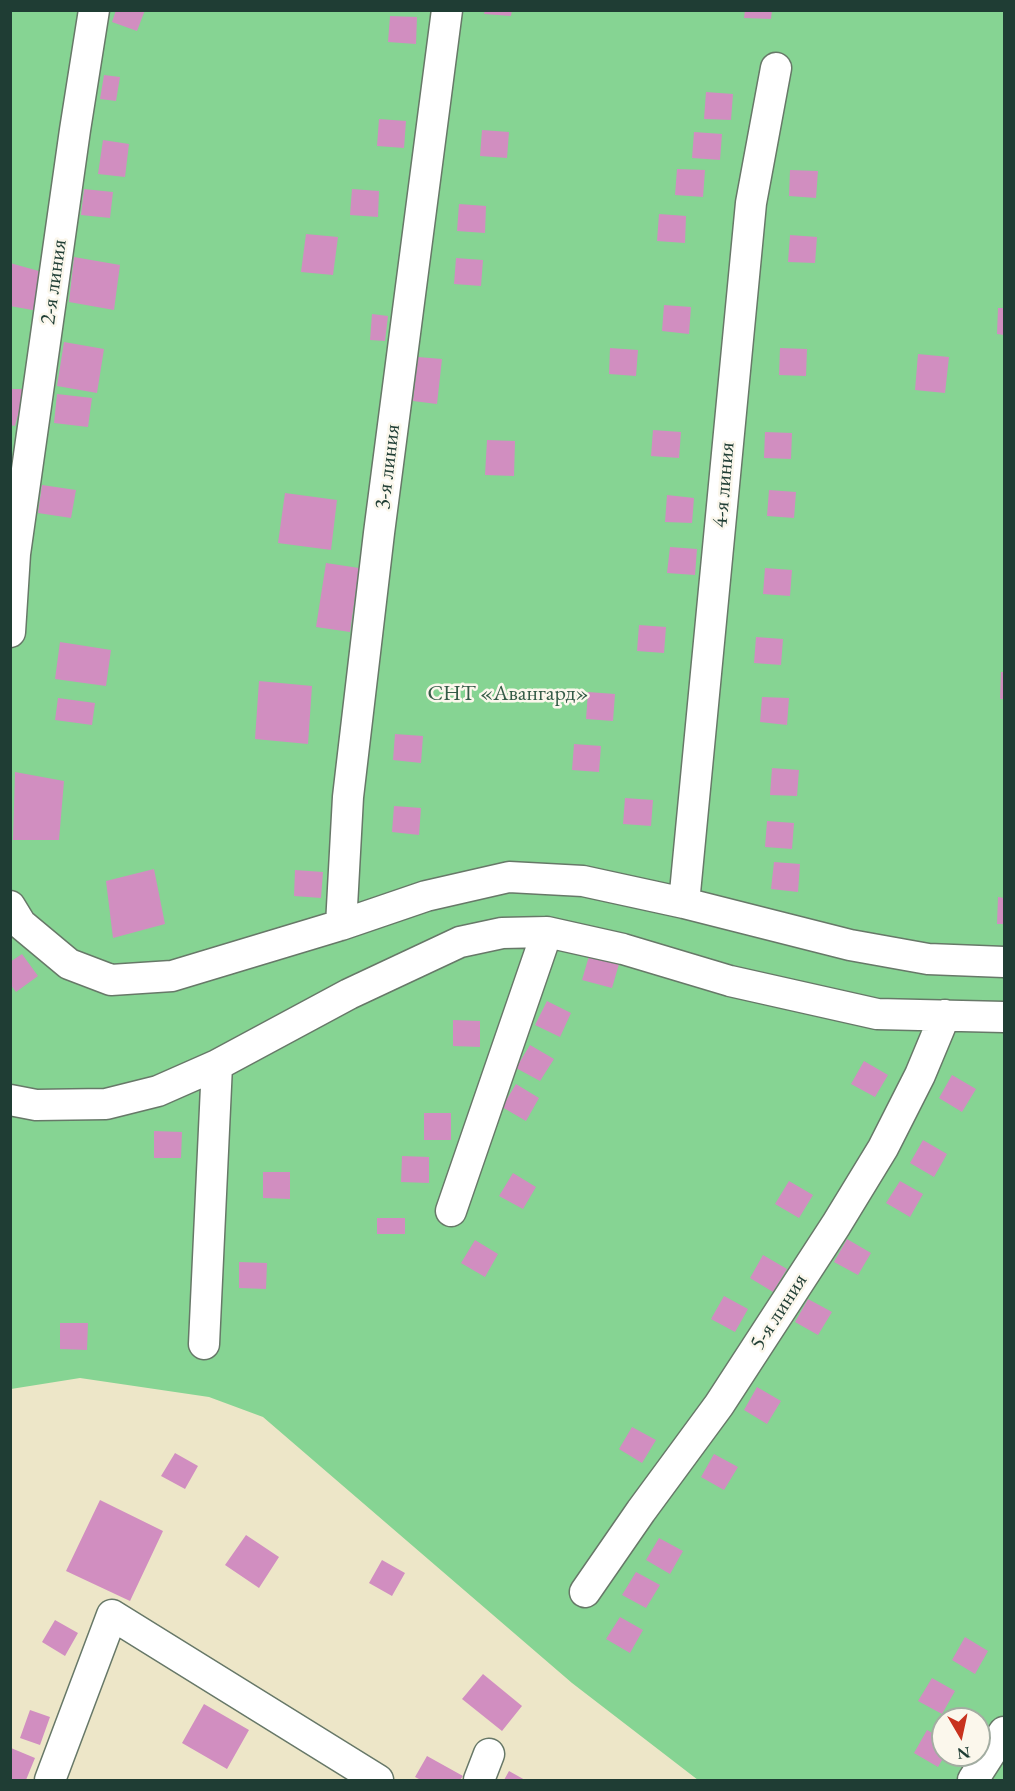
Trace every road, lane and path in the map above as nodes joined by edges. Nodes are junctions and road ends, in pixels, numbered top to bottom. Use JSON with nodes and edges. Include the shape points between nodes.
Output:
{"nodes":[{"id":1,"x":94,"y":10,"type":"edge"},
{"id":2,"x":447,"y":10,"type":"edge"},
{"id":3,"x":776,"y":68,"type":"dead end"},
{"id":4,"x":13,"y":552,"type":"edge"},
{"id":5,"x":10,"y":632,"type":"edge"},
{"id":6,"x":684,"y":903,"type":"junction"},
{"id":7,"x":11,"y":909,"type":"edge"},
{"id":8,"x":341,"y":926,"type":"junction"},
{"id":9,"x":547,"y":932,"type":"junction"},
{"id":10,"x":1005,"y":962,"type":"edge"},
{"id":11,"x":945,"y":1015,"type":"junction"},
{"id":12,"x":1005,"y":1017,"type":"edge"},
{"id":13,"x":217,"y":1065,"type":"junction"},
{"id":14,"x":10,"y":1100,"type":"edge"},
{"id":15,"x":451,"y":1211,"type":"dead end"},
{"id":16,"x":204,"y":1344,"type":"dead end"},
{"id":17,"x":585,"y":1592,"type":"dead end"},
{"id":18,"x":1005,"y":1732,"type":"edge"},
{"id":19,"x":50,"y":1780,"type":"edge"},
{"id":20,"x":378,"y":1780,"type":"edge"},
{"id":21,"x":973,"y":1780,"type":"edge"}],
"edges":[{"from":1,"to":4,"type":"street","name":"2-я линия"},
{"from":2,"to":8,"type":"street","name":"3-я линия","via":[[348,797]]},
{"from":3,"to":6,"type":"street","name":"4-я линия","via":[[751,203]]},
{"from":4,"to":5,"type":"street","name":"2-я линия"},
{"from":6,"to":8,"type":"street","via":[[584,881],[509,877],[426,896]]},
{"from":6,"to":10,"type":"street","via":[[850,945],[928,959]]},
{"from":7,"to":8,"type":"street","via":[[21,924],[69,964],[111,980],[172,976]]},
{"from":9,"to":11,"type":"street","via":[[623,949],[730,981],[877,1014]]},
{"from":9,"to":13,"type":"street","via":[[502,933],[460,942],[349,994]]},
{"from":9,"to":15,"type":"street"},
{"from":11,"to":12,"type":"street"},
{"from":11,"to":17,"type":"street","name":"5-я линия","via":[[883,1148],[848,1205],[719,1405]]},
{"from":13,"to":14,"type":"street","via":[[158,1092],[106,1104],[36,1105]]},
{"from":13,"to":16,"type":"street"},
{"from":18,"to":21,"type":"street"},
{"from":19,"to":20,"type":"street","via":[[112,1615]]}]}
